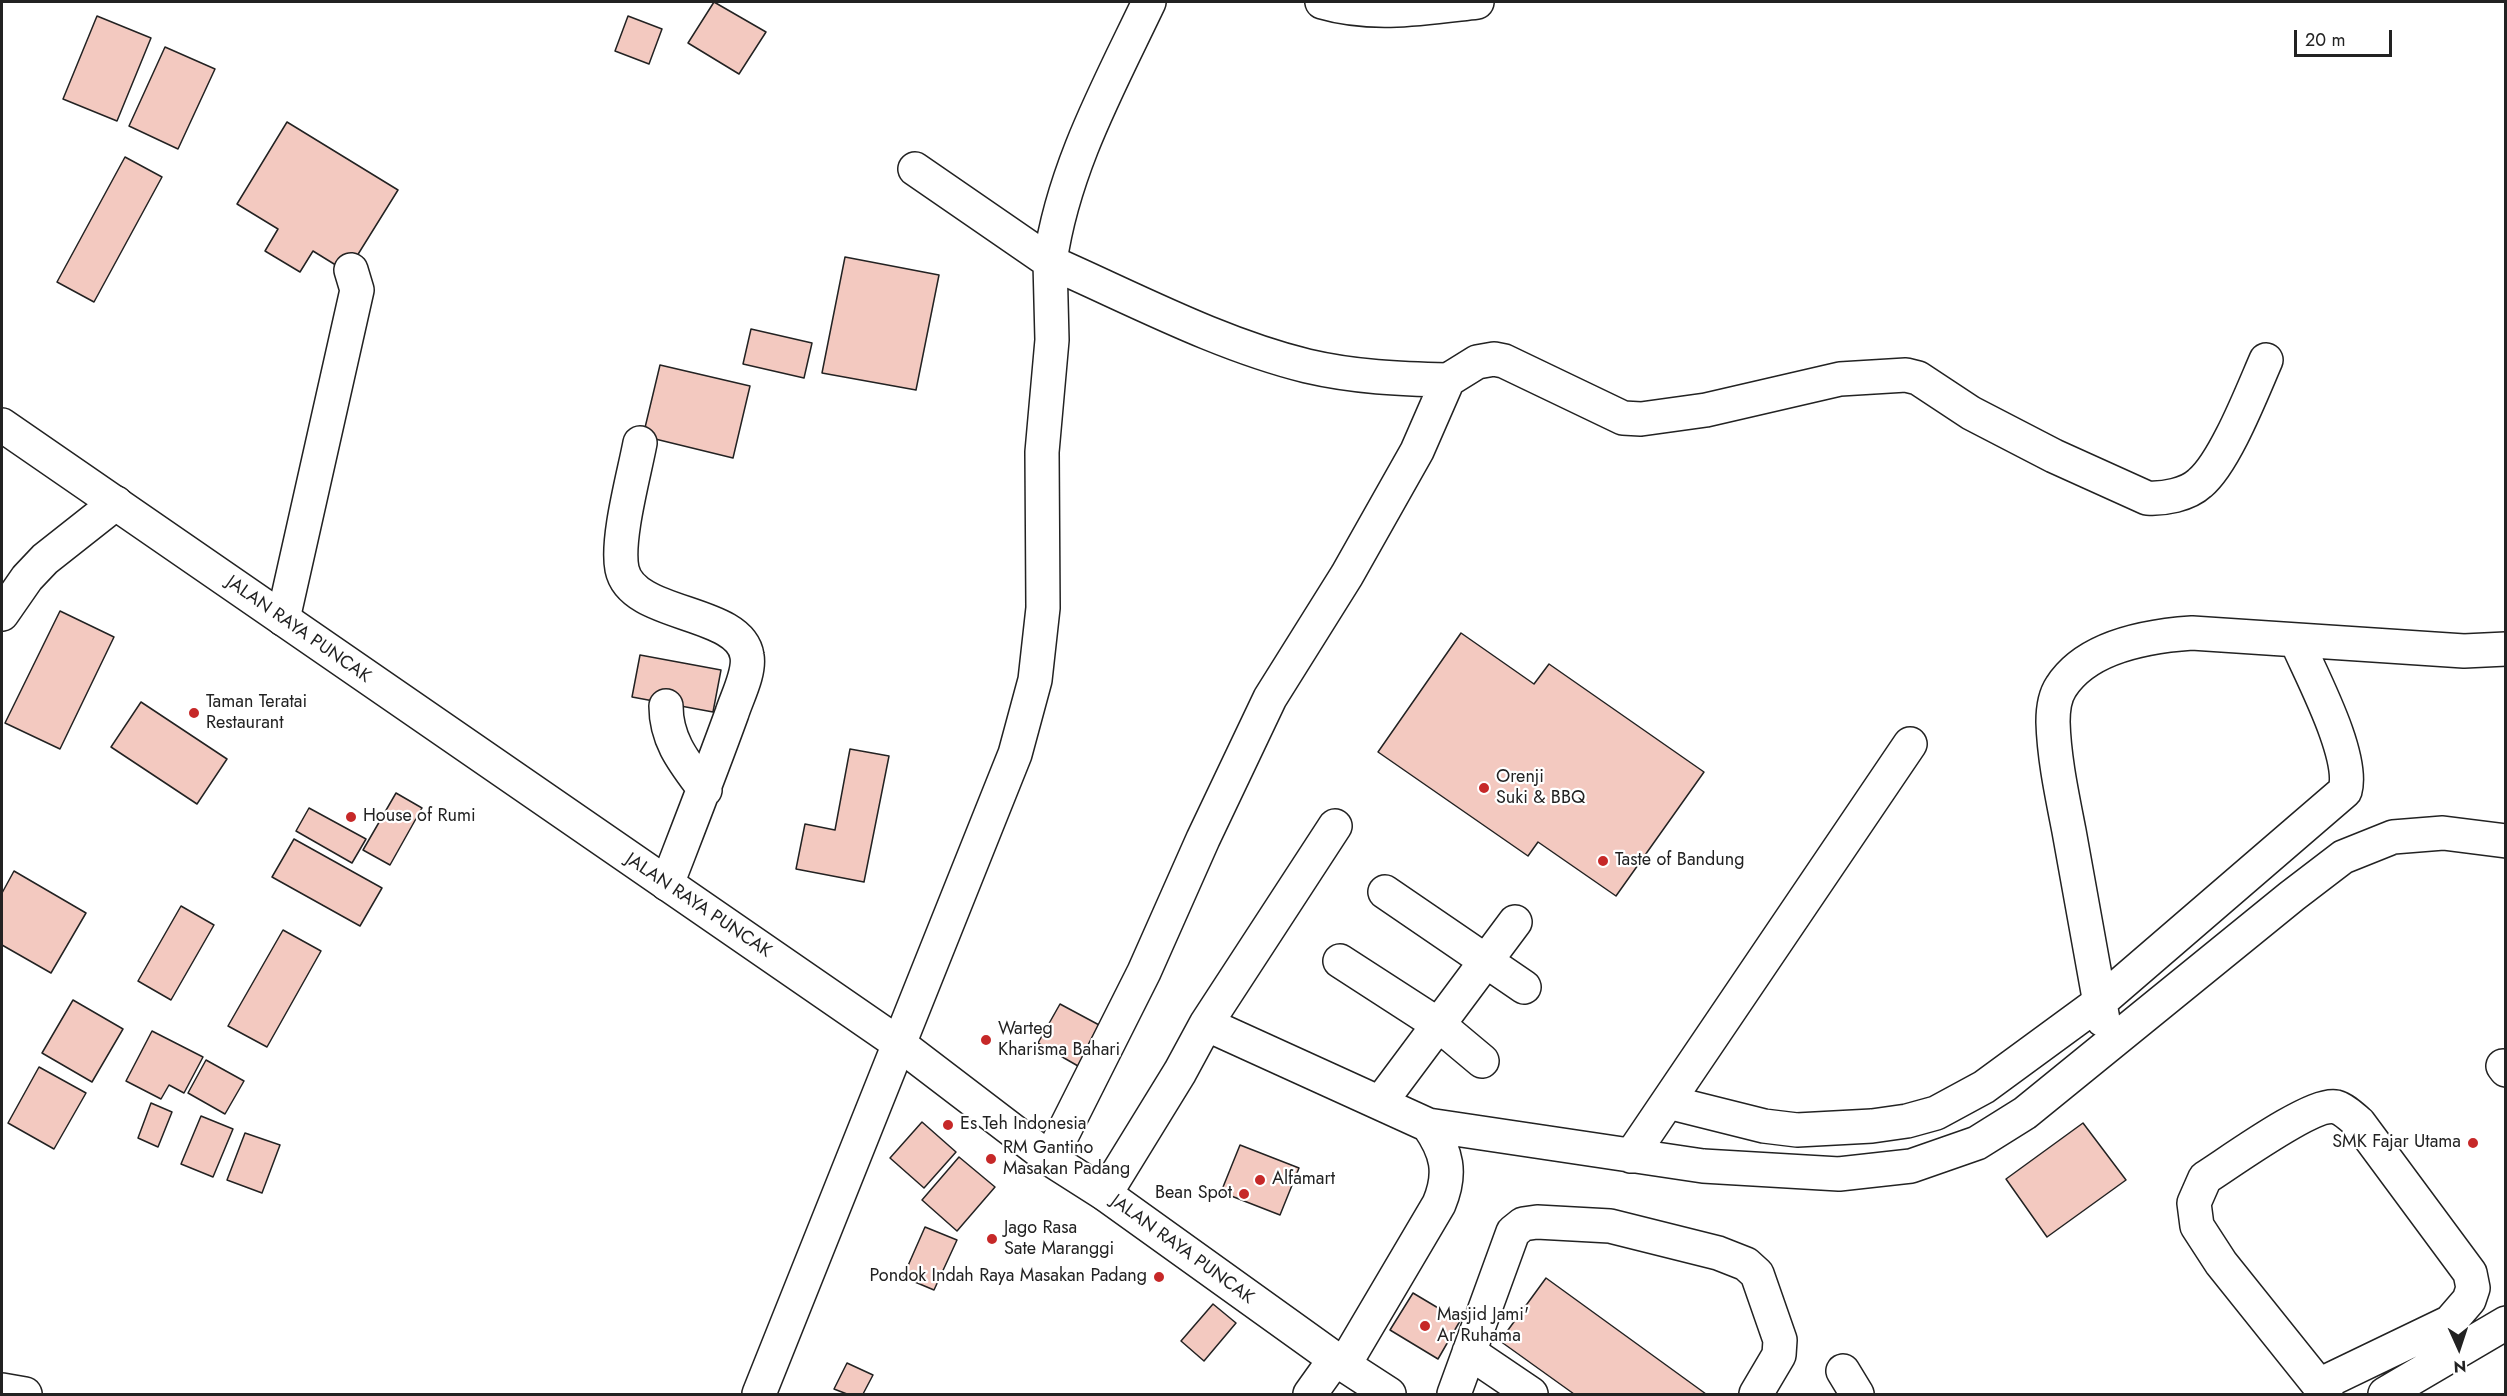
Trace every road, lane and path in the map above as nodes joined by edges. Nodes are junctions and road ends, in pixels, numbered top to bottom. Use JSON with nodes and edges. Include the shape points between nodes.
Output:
{"nodes":[{"id":1,"x":1149,"y":2,"type":"edge"},
{"id":2,"x":1322,"y":2,"type":"edge"},
{"id":3,"x":1477,"y":2,"type":"edge"},
{"id":4,"x":915,"y":169,"type":"dead end"},
{"id":5,"x":1050,"y":262,"type":"junction"},
{"id":6,"x":351,"y":270,"type":"dead end"},
{"id":7,"x":2266,"y":360,"type":"dead end"},
{"id":8,"x":1448,"y":380,"type":"junction"},
{"id":9,"x":2,"y":426,"type":"edge"},
{"id":10,"x":640,"y":443,"type":"dead end"},
{"id":11,"x":116,"y":503,"type":"junction"},
{"id":12,"x":2,"y":614,"type":"edge"},
{"id":13,"x":283,"y":619,"type":"junction"},
{"id":14,"x":2296,"y":640,"type":"junction"},
{"id":15,"x":2505,"y":649,"type":"edge"},
{"id":16,"x":666,"y":706,"type":"dead end"},
{"id":17,"x":1910,"y":744,"type":"dead end"},
{"id":18,"x":705,"y":790,"type":"junction"},
{"id":19,"x":1335,"y":826,"type":"dead end"},
{"id":20,"x":2505,"y":841,"type":"edge"},
{"id":21,"x":667,"y":884,"type":"junction"},
{"id":22,"x":1385,"y":892,"type":"dead end"},
{"id":23,"x":1515,"y":922,"type":"dead end"},
{"id":24,"x":1487,"y":960,"type":"junction"},
{"id":25,"x":1340,"y":961,"type":"dead end"},
{"id":26,"x":1524,"y":987,"type":"dead end"},
{"id":27,"x":2100,"y":1002,"type":"junction"},
{"id":28,"x":1206,"y":1024,"type":"junction"},
{"id":29,"x":1439,"y":1024,"type":"junction"},
{"id":30,"x":898,"y":1043,"type":"junction"},
{"id":31,"x":2108,"y":1047,"type":"junction"},
{"id":32,"x":1482,"y":1061,"type":"dead end"},
{"id":33,"x":1668,"y":1102,"type":"junction"},
{"id":34,"x":1380,"y":1103,"type":"junction"},
{"id":35,"x":1428,"y":1125,"type":"junction"},
{"id":36,"x":1631,"y":1155,"type":"junction"},
{"id":37,"x":1050,"y":1159,"type":"junction"},
{"id":38,"x":1105,"y":1194,"type":"junction"},
{"id":39,"x":2505,"y":1323,"type":"edge"},
{"id":40,"x":1469,"y":1352,"type":"junction"},
{"id":41,"x":1340,"y":1362,"type":"junction"},
{"id":42,"x":2,"y":1390,"type":"edge"},
{"id":43,"x":2323,"y":1390,"type":"edge"},
{"id":44,"x":25,"y":1395,"type":"edge"},
{"id":45,"x":759,"y":1395,"type":"edge"},
{"id":46,"x":1310,"y":1395,"type":"edge"},
{"id":47,"x":1389,"y":1395,"type":"edge"},
{"id":48,"x":1454,"y":1395,"type":"edge"},
{"id":49,"x":1531,"y":1395,"type":"edge"},
{"id":50,"x":1756,"y":1395,"type":"edge"},
{"id":51,"x":2385,"y":1395,"type":"edge"}],
"edges":[{"from":1,"to":5,"type":"main road","via":[[1086,134],[1060,208]]},
{"from":2,"to":3,"type":"main road","via":[[1400,11]]},
{"from":4,"to":5,"type":"main road"},
{"from":5,"to":8,"type":"main road","via":[[1217,335],[1281,358],[1384,378]]},
{"from":5,"to":30,"type":"main road","via":[[1052,340],[1042,453],[1043,608],[1035,680],[1015,754]]},
{"from":6,"to":13,"type":"main road","via":[[357,290]]},
{"from":7,"to":8,"type":"main road","via":[[2220,458],[2200,484],[2158,499],[2147,498],[2054,456],[1971,413],[1918,378],[1906,375],[1840,379],[1706,410],[1641,420],[1623,418],[1494,359],[1472,364]]},
{"from":8,"to":37,"type":"main road","via":[[1417,451],[1347,575],[1270,698],[1144,972]]},
{"from":9,"to":11,"type":"main road","name":"JALAN RAYA PUNCAK"},
{"from":10,"to":18,"type":"main road","via":[[621,544],[625,579],[646,598],[731,632],[745,647],[748,659]]},
{"from":11,"to":12,"type":"main road","via":[[45,559]]},
{"from":11,"to":13,"type":"main road","name":"JALAN RAYA PUNCAK"},
{"from":13,"to":21,"type":"main road","name":"JALAN RAYA PUNCAK"},
{"from":14,"to":15,"type":"main road","via":[[2464,651]]},
{"from":14,"to":27,"type":"main road","via":[[2339,742],[2347,774],[2344,791]]},
{"from":14,"to":27,"type":"main road","via":[[2192,633],[2165,635],[2101,654],[2080,666],[2060,687],[2053,722],[2064,807]]},
{"from":16,"to":18,"type":"main road","via":[[672,743]]},
{"from":17,"to":33,"type":"main road"},
{"from":18,"to":21,"type":"main road"},
{"from":19,"to":28,"type":"main road"},
{"from":20,"to":31,"type":"main road","via":[[2444,833],[2393,837],[2343,857]]},
{"from":21,"to":30,"type":"main road","name":"JALAN RAYA PUNCAK"},
{"from":22,"to":24,"type":"main road"},
{"from":23,"to":24,"type":"main road"},
{"from":24,"to":26,"type":"main road"},
{"from":24,"to":29,"type":"main road"},
{"from":25,"to":29,"type":"main road"},
{"from":27,"to":31,"type":"main road"},
{"from":27,"to":33,"type":"main road","via":[[1984,1087],[1936,1113],[1907,1120],[1797,1130],[1764,1126]]},
{"from":28,"to":34,"type":"main road"},
{"from":28,"to":38,"type":"main road"},
{"from":29,"to":32,"type":"main road"},
{"from":29,"to":34,"type":"main road"},
{"from":30,"to":37,"type":"main road","name":"JALAN RAYA PUNCAK"},
{"from":30,"to":45,"type":"main road"},
{"from":31,"to":36,"type":"main road","via":[[2025,1113],[1977,1143],[1911,1166],[1839,1174],[1703,1166]]},
{"from":33,"to":36,"type":"main road"},
{"from":34,"to":35,"type":"main road"},
{"from":35,"to":36,"type":"main road"},
{"from":35,"to":41,"type":"main road","via":[[1446,1158],[1446,1187]]},
{"from":37,"to":38,"type":"main road","name":"JALAN RAYA PUNCAK"},
{"from":38,"to":41,"type":"main road","name":"JALAN RAYA PUNCAK"},
{"from":39,"to":51,"type":"main road"},
{"from":40,"to":48,"type":"main road"},
{"from":40,"to":49,"type":"main road"},
{"from":40,"to":50,"type":"main road","via":[[1513,1232],[1523,1224],[1537,1222],[1610,1226],[1718,1252],[1746,1263],[1757,1274],[1780,1340],[1779,1355]]},
{"from":41,"to":46,"type":"main road"},
{"from":41,"to":47,"type":"main road","name":"JALAN RAYA PUNCAK"},
{"from":42,"to":44,"type":"main road"},
{"from":43,"to":43,"type":"main road","via":[[2221,1263],[2197,1226],[2194,1203],[2205,1178],[2308,1113],[2338,1107],[2359,1123],[2470,1273],[2473,1288],[2469,1300],[2450,1322]]}]}
